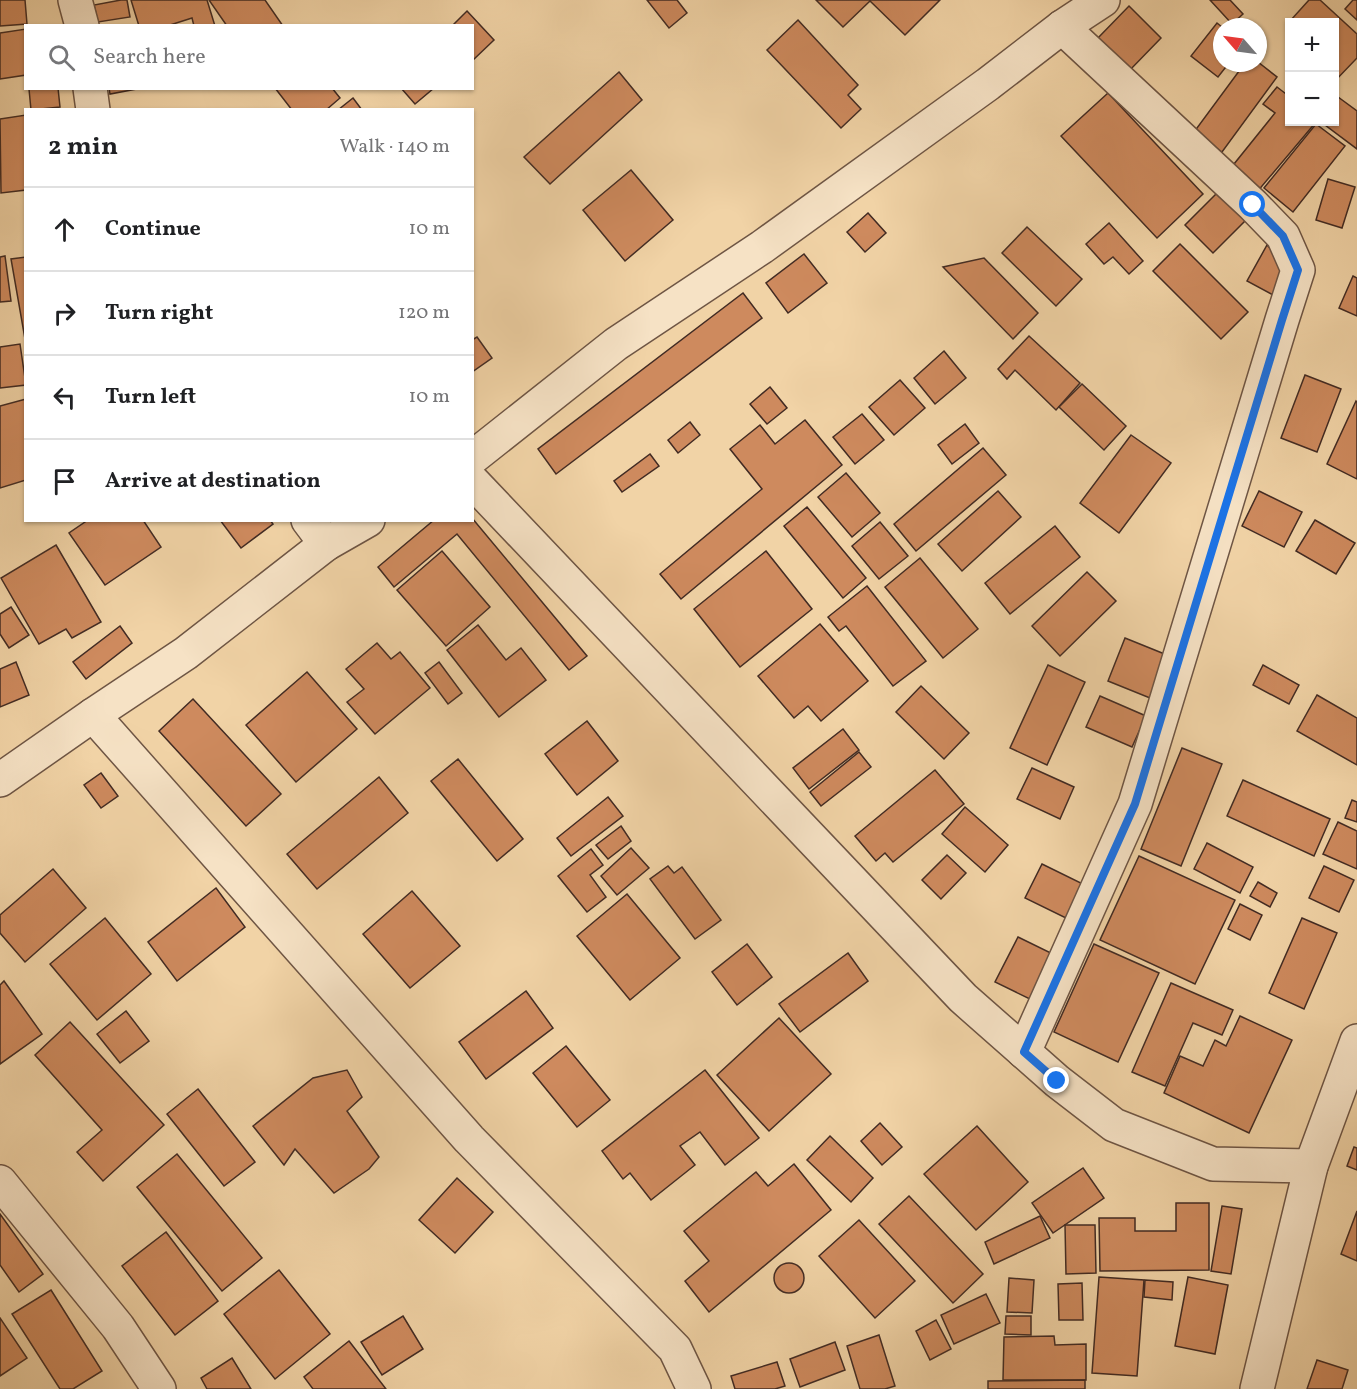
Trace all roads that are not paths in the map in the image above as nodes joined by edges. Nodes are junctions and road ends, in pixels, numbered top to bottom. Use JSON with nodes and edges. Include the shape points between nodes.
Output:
{"nodes":[{"id":1,"x":75,"y":0,"type":"edge"},
{"id":2,"x":1103,"y":0,"type":"edge"},
{"id":3,"x":81,"y":24,"type":"edge"},
{"id":4,"x":1062,"y":27,"type":"junction"},
{"id":5,"x":90,"y":90,"type":"edge"},
{"id":6,"x":93,"y":108,"type":"edge"},
{"id":7,"x":474,"y":456,"type":"edge"},
{"id":8,"x":474,"y":483,"type":"edge"},
{"id":9,"x":360,"y":522,"type":"edge"},
{"id":10,"x":317,"y":532,"type":"edge"},
{"id":11,"x":93,"y":715,"type":"junction"},
{"id":12,"x":0,"y":780,"type":"edge"},
{"id":13,"x":1357,"y":1041,"type":"edge"},
{"id":14,"x":1024,"y":1052,"type":"junction"},
{"id":15,"x":1311,"y":1166,"type":"junction"},
{"id":16,"x":0,"y":1182,"type":"edge"},
{"id":17,"x":159,"y":1389,"type":"edge"},
{"id":18,"x":694,"y":1389,"type":"edge"},
{"id":19,"x":1257,"y":1389,"type":"edge"}],
"edges":[{"from":1,"to":3,"type":"street"},
{"from":2,"to":4,"type":"street"},
{"from":4,"to":7,"type":"street","via":[[762,247],[616,344]]},
{"from":4,"to":14,"type":"street","via":[[1253,205],[1283,236],[1298,270],[1135,804]]},
{"from":5,"to":6,"type":"street"},
{"from":8,"to":14,"type":"street","via":[[963,998]]},
{"from":9,"to":10,"type":"street"},
{"from":10,"to":11,"type":"street","via":[[186,653]]},
{"from":11,"to":12,"type":"street"},
{"from":11,"to":18,"type":"street","via":[[470,1139],[675,1349]]},
{"from":13,"to":15,"type":"street"},
{"from":14,"to":15,"type":"street","via":[[1125,1130],[1213,1164]]},
{"from":15,"to":19,"type":"street"},
{"from":16,"to":17,"type":"street","via":[[118,1327]]}]}
